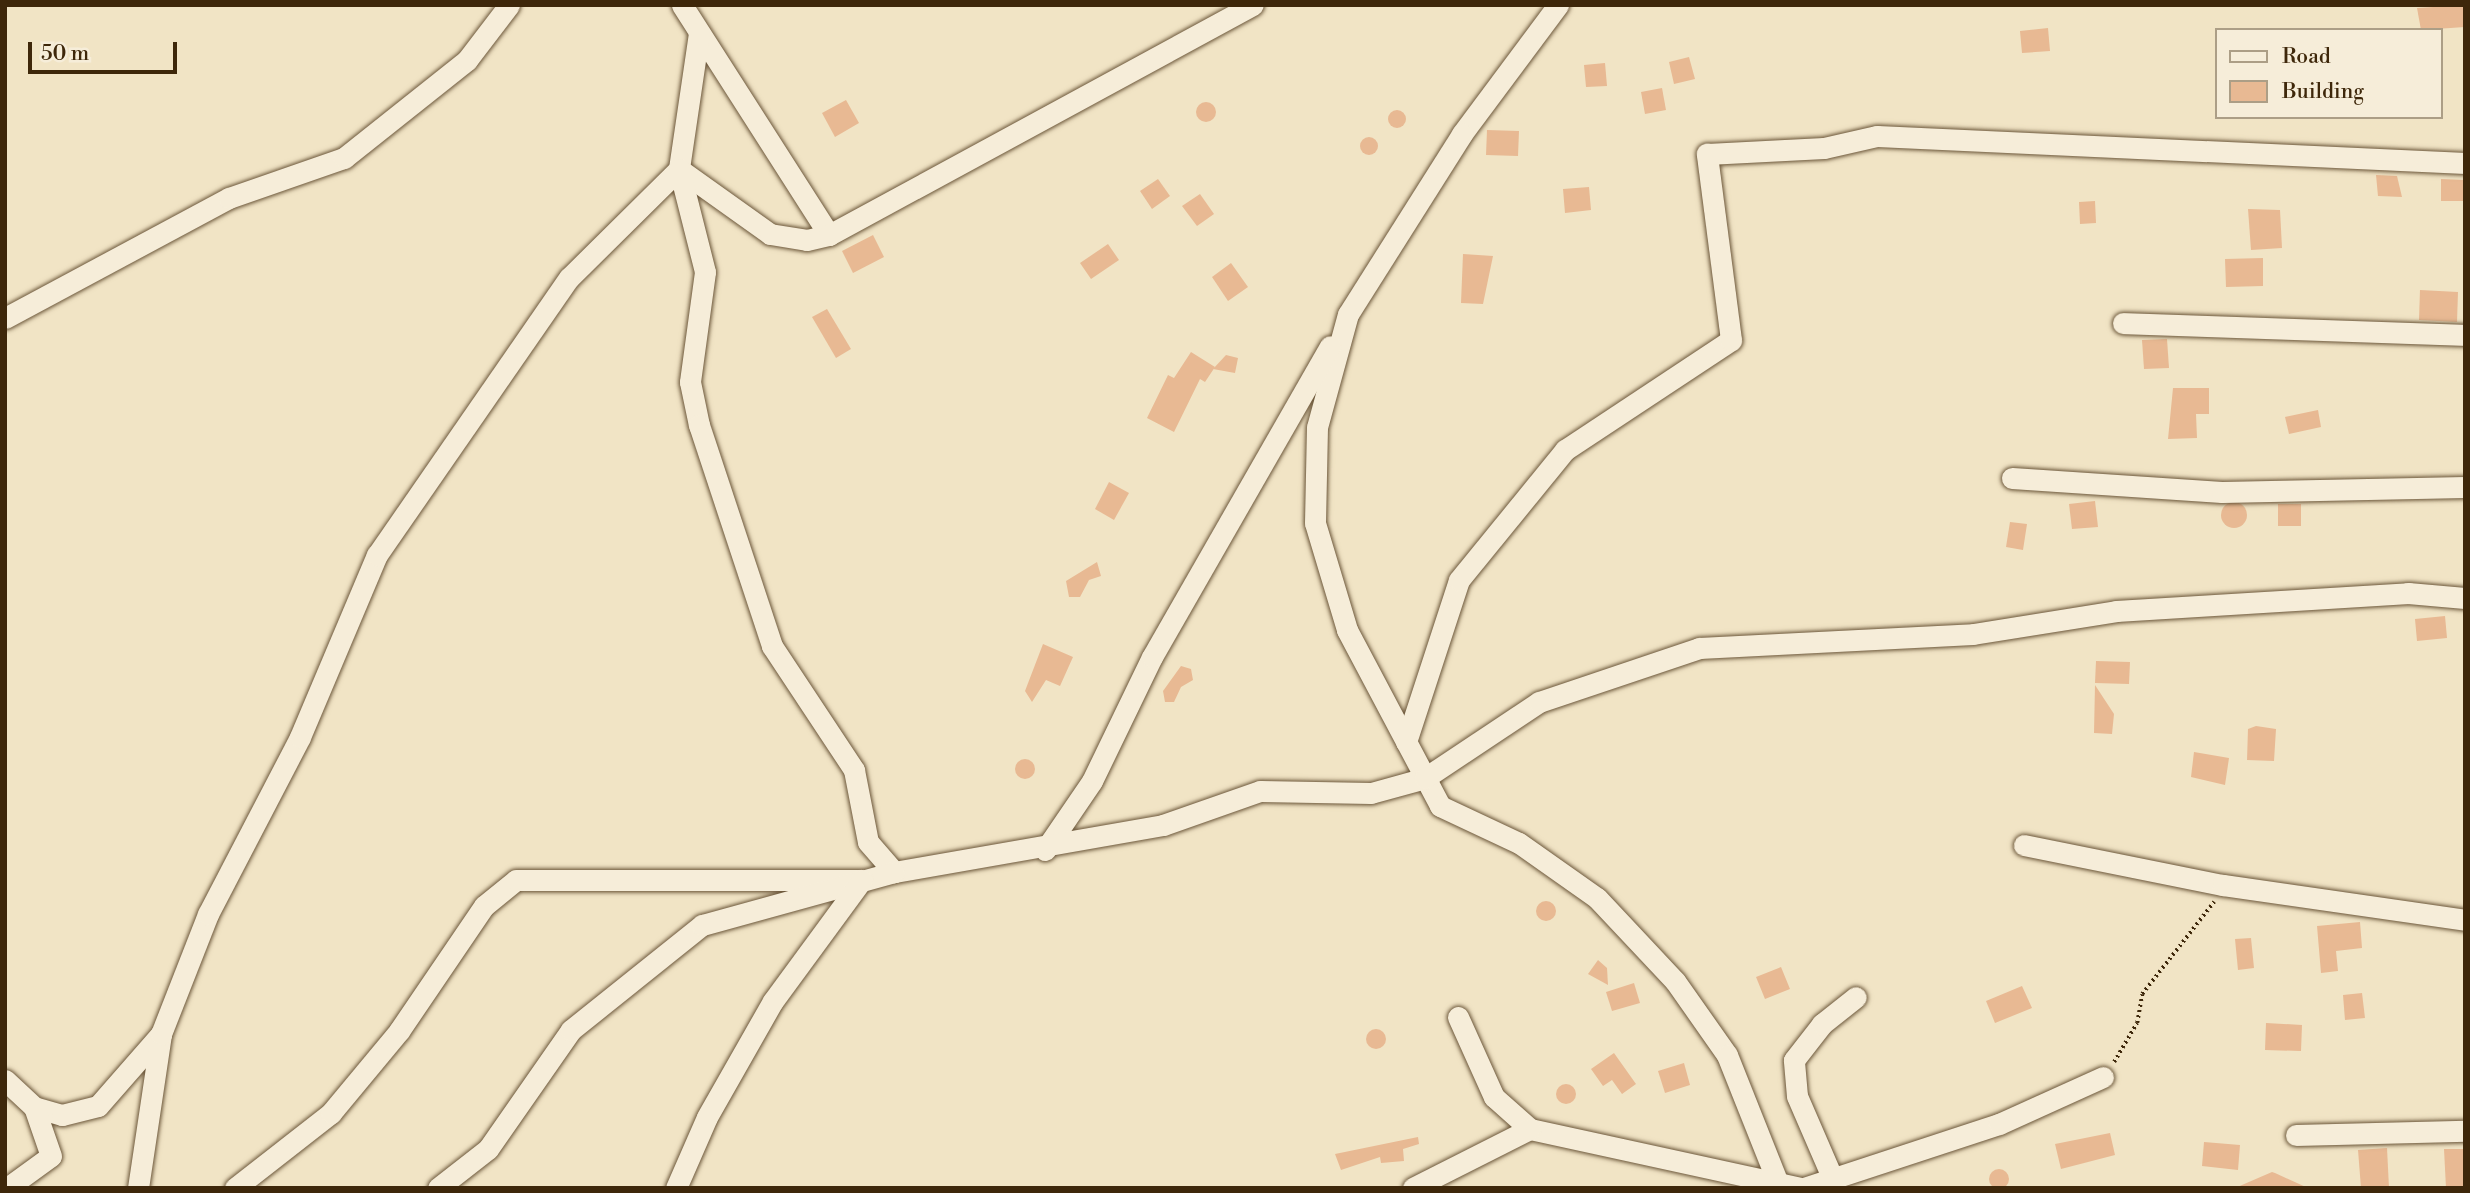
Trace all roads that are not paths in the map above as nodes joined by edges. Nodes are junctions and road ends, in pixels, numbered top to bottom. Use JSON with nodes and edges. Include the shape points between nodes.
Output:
{"nodes":[{"id":1,"x":509,"y":5,"type":"edge"},
{"id":2,"x":682,"y":5,"type":"edge"},
{"id":3,"x":1253,"y":5,"type":"edge"},
{"id":4,"x":1558,"y":5,"type":"edge"},
{"id":5,"x":699,"y":33,"type":"junction"},
{"id":6,"x":2465,"y":163,"type":"edge"},
{"id":7,"x":678,"y":169,"type":"junction"},
{"id":8,"x":829,"y":235,"type":"junction"},
{"id":9,"x":1348,"y":314,"type":"junction"},
{"id":10,"x":5,"y":318,"type":"edge"},
{"id":11,"x":2123,"y":323,"type":"dead end"},
{"id":12,"x":2465,"y":335,"type":"edge"},
{"id":13,"x":2012,"y":478,"type":"dead end"},
{"id":14,"x":2465,"y":487,"type":"edge"},
{"id":15,"x":2465,"y":598,"type":"edge"},
{"id":16,"x":1406,"y":742,"type":"junction"},
{"id":17,"x":1425,"y":778,"type":"junction"},
{"id":18,"x":2024,"y":845,"type":"dead end"},
{"id":19,"x":1045,"y":850,"type":"junction"},
{"id":20,"x":894,"y":872,"type":"junction"},
{"id":21,"x":862,"y":880,"type":"junction"},
{"id":22,"x":2465,"y":920,"type":"edge"},
{"id":23,"x":1856,"y":997,"type":"dead end"},
{"id":24,"x":1458,"y":1017,"type":"dead end"},
{"id":25,"x":161,"y":1034,"type":"junction"},
{"id":26,"x":2103,"y":1077,"type":"road end"},
{"id":27,"x":5,"y":1080,"type":"edge"},
{"id":28,"x":34,"y":1107,"type":"junction"},
{"id":29,"x":1530,"y":1129,"type":"junction"},
{"id":30,"x":2465,"y":1131,"type":"edge"},
{"id":31,"x":2296,"y":1135,"type":"dead end"},
{"id":32,"x":1832,"y":1177,"type":"junction"},
{"id":33,"x":1777,"y":1184,"type":"edge"},
{"id":34,"x":8,"y":1188,"type":"edge"},
{"id":35,"x":138,"y":1188,"type":"edge"},
{"id":36,"x":235,"y":1188,"type":"edge"},
{"id":37,"x":438,"y":1188,"type":"edge"},
{"id":38,"x":676,"y":1188,"type":"edge"},
{"id":39,"x":1413,"y":1188,"type":"edge"},
{"id":40,"x":1802,"y":1188,"type":"edge"}],
"edges":[{"from":1,"to":10,"type":"street","via":[[467,60],[344,158],[229,198]]},
{"from":2,"to":5,"type":"street"},
{"from":3,"to":8,"type":"street"},
{"from":4,"to":9,"type":"street","via":[[1462,134]]},
{"from":5,"to":7,"type":"street"},
{"from":5,"to":8,"type":"street"},
{"from":6,"to":16,"type":"street","via":[[1877,136],[1824,148],[1707,154],[1731,340],[1565,450],[1459,580]]},
{"from":7,"to":8,"type":"street","via":[[770,234],[807,240]]},
{"from":7,"to":20,"type":"street","via":[[705,272],[691,371],[699,425],[772,646],[854,770],[868,842]]},
{"from":7,"to":25,"type":"street","via":[[569,278],[377,555],[300,737],[208,914]]},
{"from":9,"to":16,"type":"street","via":[[1317,427],[1315,523],[1347,630]]},
{"from":9,"to":19,"type":"street","via":[[1152,657],[1092,781]]},
{"from":11,"to":12,"type":"street"},
{"from":13,"to":14,"type":"street","via":[[2222,492]]},
{"from":15,"to":17,"type":"street","via":[[2408,593],[2116,611],[1973,634],[1699,648],[1539,702]]},
{"from":16,"to":17,"type":"street"},
{"from":17,"to":19,"type":"street","via":[[1371,793],[1260,791],[1163,825]]},
{"from":17,"to":33,"type":"street","via":[[1440,806],[1519,844],[1597,898],[1675,981],[1727,1055]]},
{"from":18,"to":22,"type":"street","via":[[2224,885]]},
{"from":19,"to":20,"type":"street"},
{"from":20,"to":21,"type":"street"},
{"from":21,"to":36,"type":"street","via":[[516,880],[484,906],[399,1031],[331,1113]]},
{"from":21,"to":37,"type":"street","via":[[702,925],[571,1030],[488,1149]]},
{"from":21,"to":38,"type":"street","via":[[773,1001],[707,1117]]},
{"from":23,"to":32,"type":"street","via":[[1822,1024],[1794,1060],[1797,1096]]},
{"from":24,"to":29,"type":"street","via":[[1494,1097]]},
{"from":25,"to":28,"type":"street","via":[[97,1106],[62,1115]]},
{"from":25,"to":35,"type":"street"},
{"from":26,"to":32,"type":"street","via":[[1999,1124]]},
{"from":27,"to":28,"type":"street"},
{"from":28,"to":34,"type":"street","via":[[53,1150]]},
{"from":29,"to":33,"type":"street"},
{"from":29,"to":39,"type":"street"},
{"from":30,"to":31,"type":"street"},
{"from":32,"to":40,"type":"street"},
{"from":33,"to":40,"type":"street"}]}
